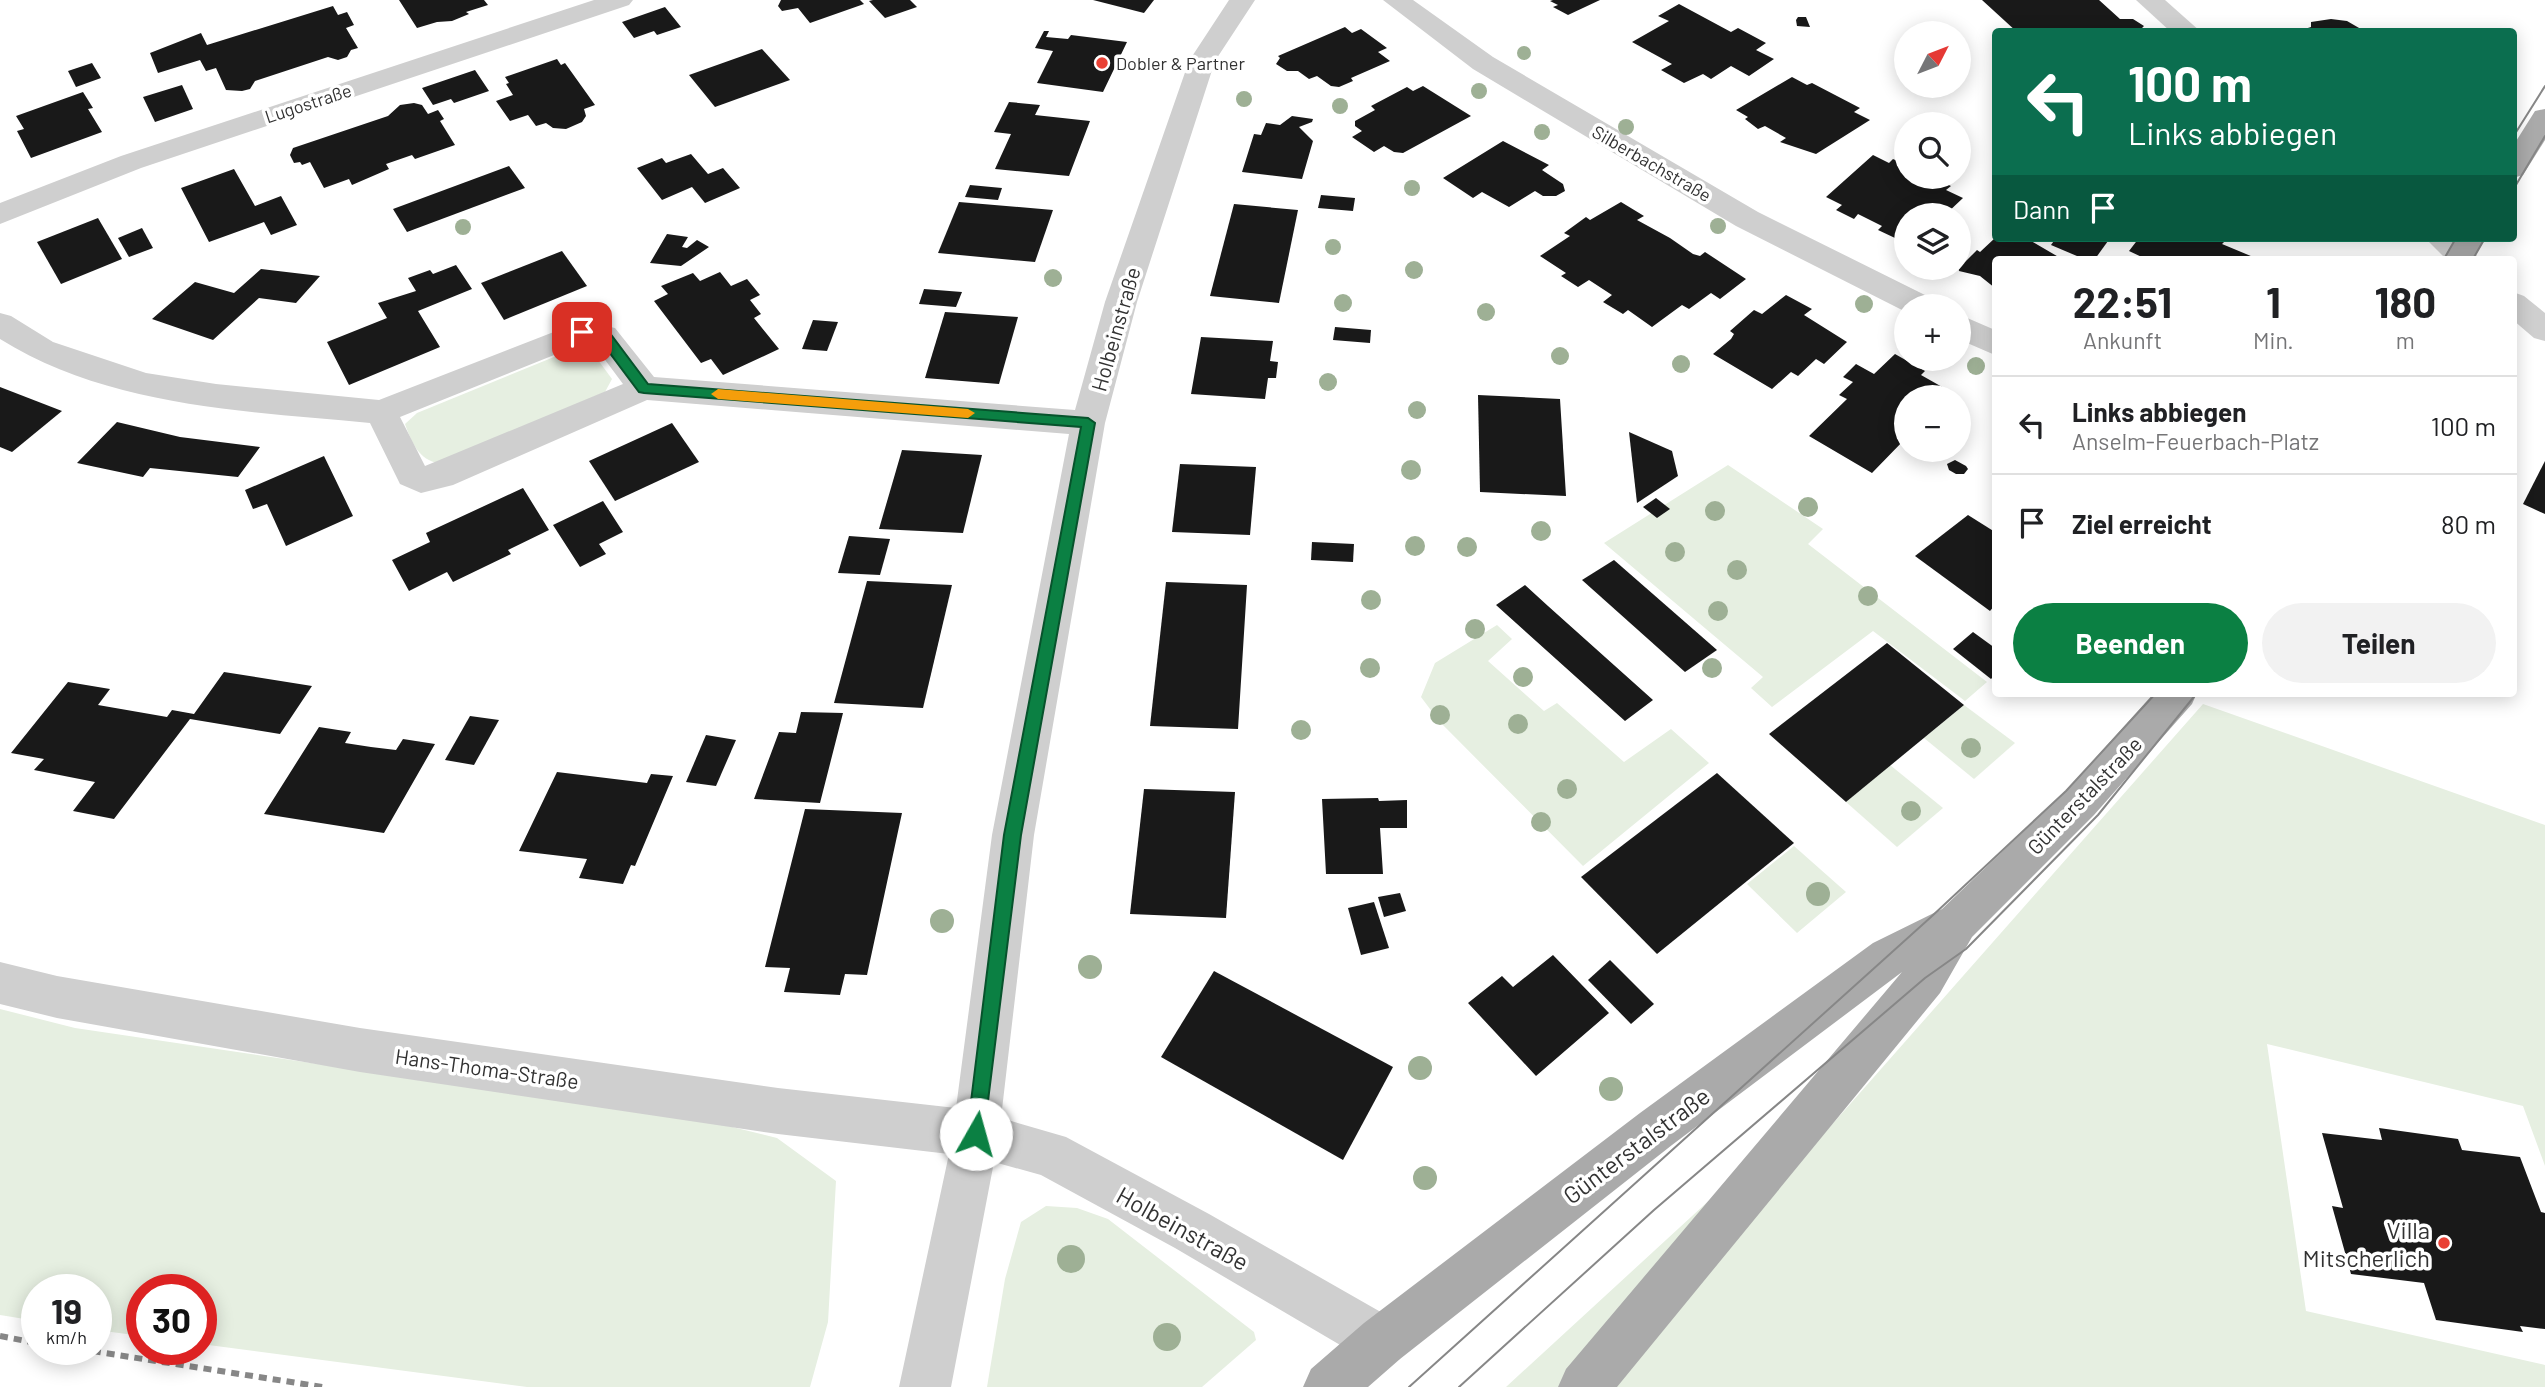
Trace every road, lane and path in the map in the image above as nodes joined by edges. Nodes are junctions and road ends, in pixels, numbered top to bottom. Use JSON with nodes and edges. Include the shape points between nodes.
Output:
{"nodes":[{"id":1,"x":620,"y":0,"type":"edge"},
{"id":2,"x":1242,"y":0,"type":"edge"},
{"id":3,"x":1396,"y":0,"type":"edge"},
{"id":4,"x":2149,"y":0,"type":"edge"},
{"id":5,"x":2183,"y":28,"type":"edge"},
{"id":6,"x":2545,"y":117,"type":"edge"},
{"id":7,"x":2517,"y":162,"type":"edge"},
{"id":8,"x":0,"y":214,"type":"edge"},
{"id":9,"x":1896,"y":294,"type":"edge"},
{"id":10,"x":2517,"y":306,"type":"edge"},
{"id":11,"x":0,"y":324,"type":"edge"},
{"id":12,"x":2545,"y":330,"type":"edge"},
{"id":13,"x":1971,"y":332,"type":"edge"},
{"id":14,"x":1992,"y":342,"type":"edge"},
{"id":15,"x":644,"y":388,"type":"junction"},
{"id":16,"x":381,"y":412,"type":"junction"},
{"id":17,"x":1088,"y":423,"type":"junction"},
{"id":18,"x":2174,"y":697,"type":"edge"},
{"id":19,"x":1957,"y":923,"type":"junction"},
{"id":20,"x":0,"y":983,"type":"edge"},
{"id":21,"x":976,"y":1134,"type":"junction"},
{"id":22,"x":1382,"y":1341,"type":"junction"},
{"id":23,"x":925,"y":1387,"type":"edge"},
{"id":24,"x":1329,"y":1387,"type":"edge"},
{"id":25,"x":1584,"y":1387,"type":"edge"}],
"edges":[{"from":1,"to":8,"type":"street","name":"Lugostraße","via":[[131,162]]},
{"from":2,"to":17,"type":"street","name":"Holbeinstraße","via":[[1202,61],[1117,314]]},
{"from":3,"to":9,"type":"street","name":"Silberbachstraße","via":[[1483,63],[1735,212]]},
{"from":4,"to":5,"type":"street"},
{"from":6,"to":7,"type":"main road"},
{"from":10,"to":12,"type":"street"},
{"from":11,"to":16,"type":"street","via":[[42,350],[143,384]]},
{"from":13,"to":14,"type":"street"},
{"from":15,"to":16,"type":"street","via":[[604,336],[582,332]]},
{"from":15,"to":16,"type":"street","via":[[441,476],[421,480],[412,475]]},
{"from":15,"to":17,"type":"street"},
{"from":17,"to":21,"type":"street","name":"Holbeinstraße","via":[[1013,835]]},
{"from":18,"to":19,"type":"main road","name":"Günterstalstraße","via":[[2080,803]]},
{"from":19,"to":22,"type":"main road","name":"Günterstalstraße","via":[[1888,957]]},
{"from":19,"to":25,"type":"main road","name":"Günterstalstraße","via":[[1925,978]]},
{"from":20,"to":21,"type":"street","name":"Hans-Thoma-Straße","via":[[57,998],[360,1050],[778,1111]]},
{"from":21,"to":22,"type":"street","name":"Holbeinstraße","via":[[1049,1154]]},
{"from":21,"to":23,"type":"street","name":"Holbeinstraße"},
{"from":22,"to":24,"type":"main road","name":"Günterstalstraße"}]}
